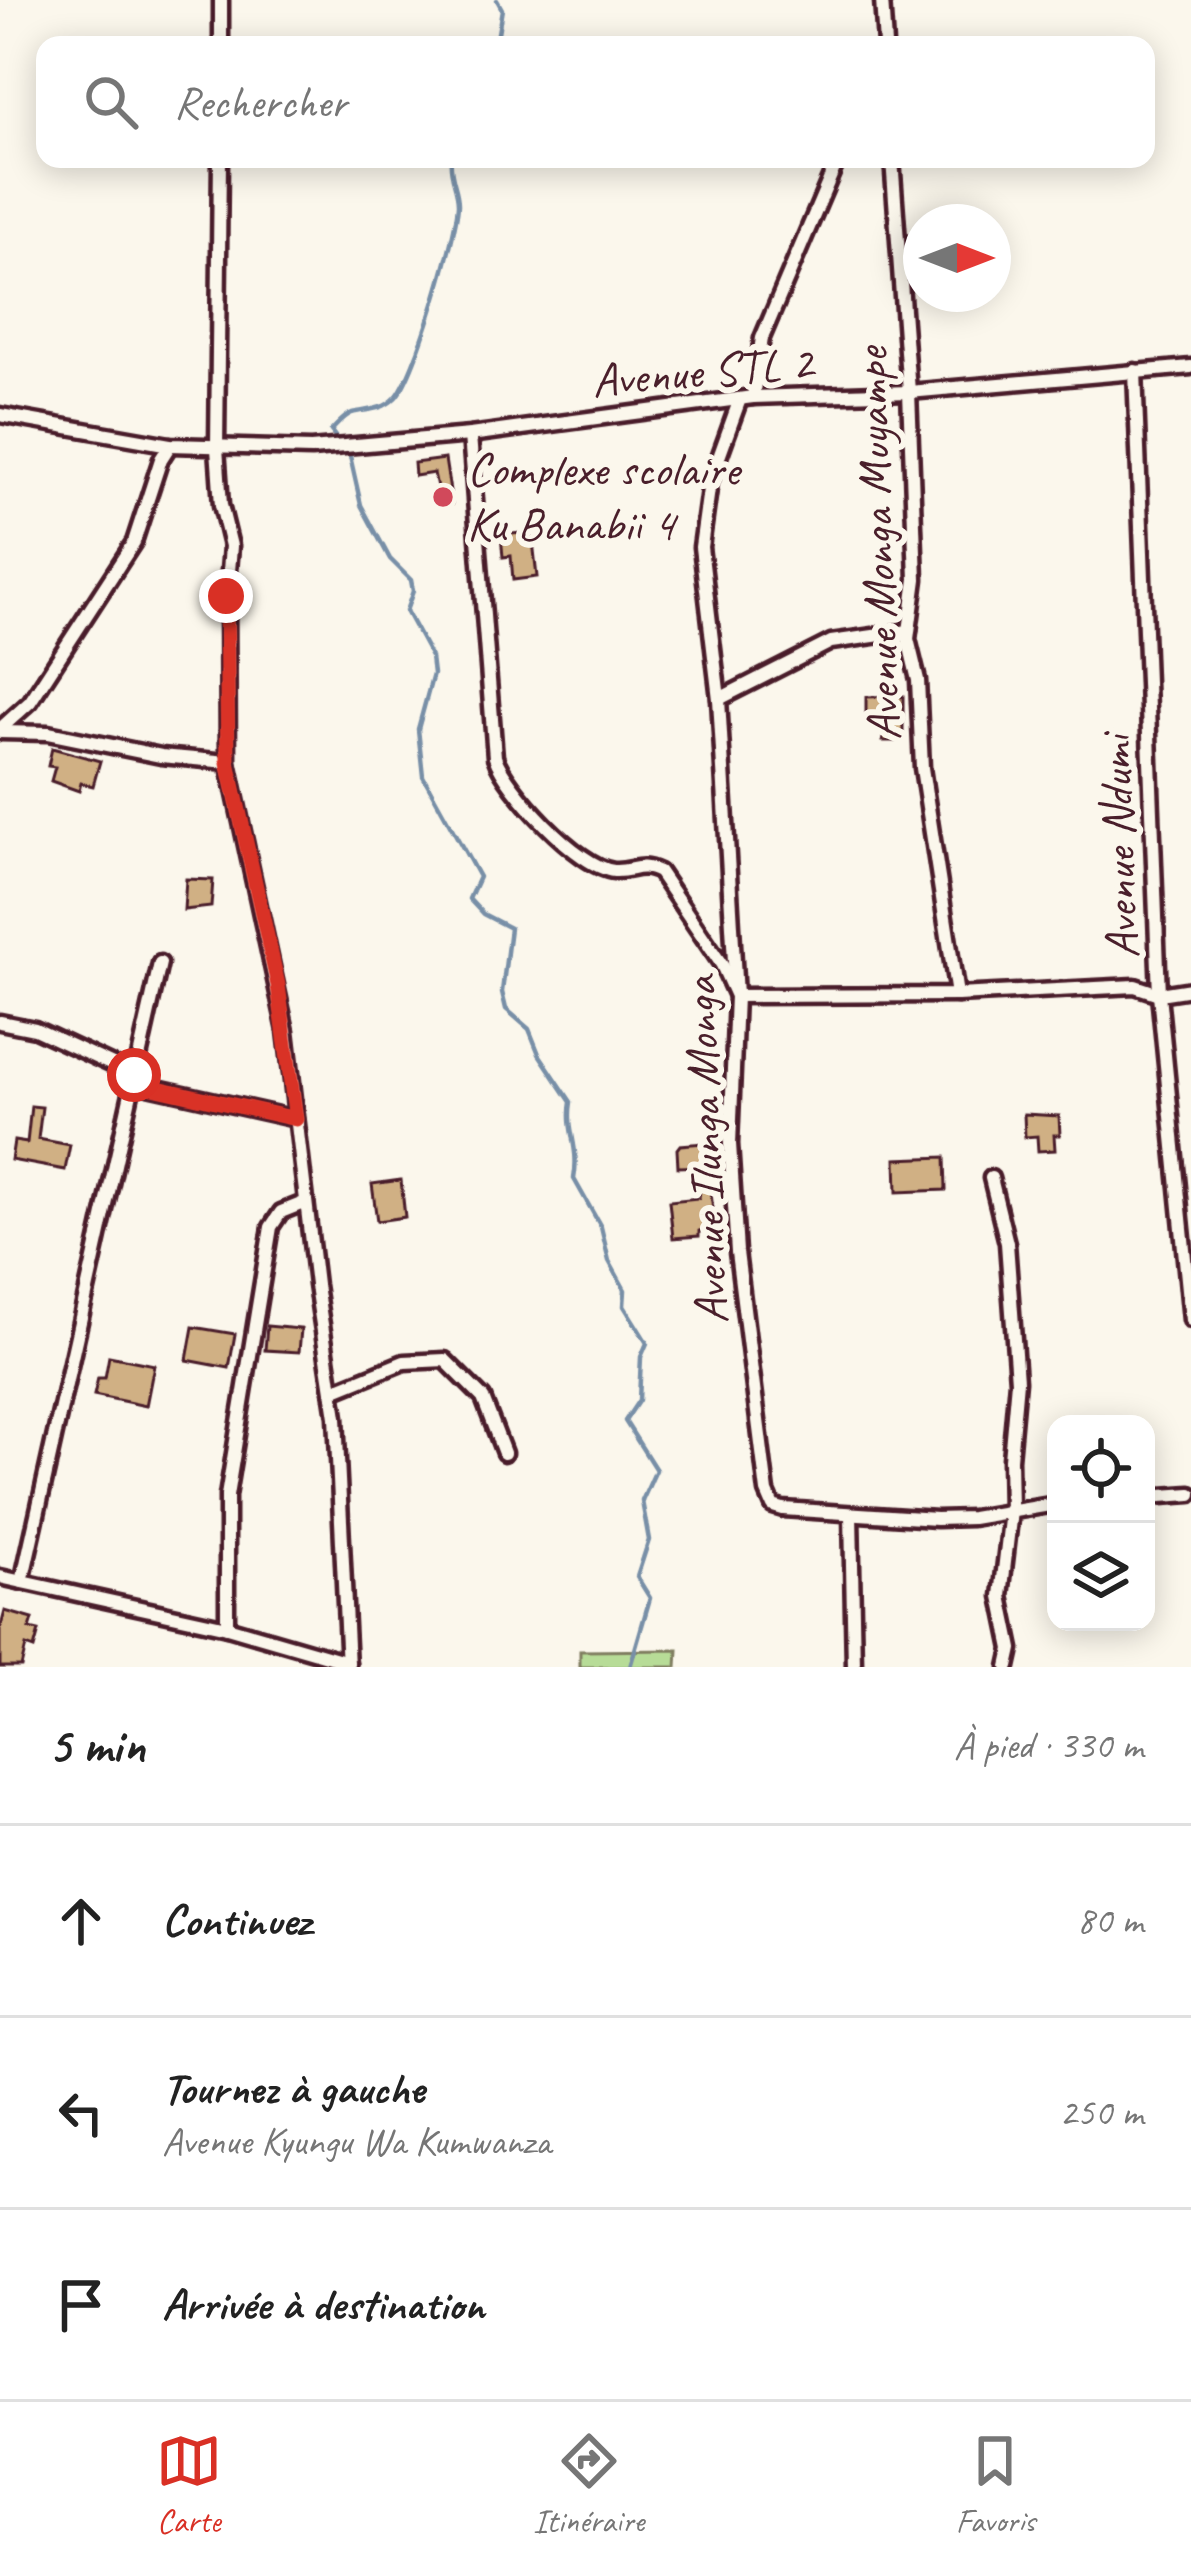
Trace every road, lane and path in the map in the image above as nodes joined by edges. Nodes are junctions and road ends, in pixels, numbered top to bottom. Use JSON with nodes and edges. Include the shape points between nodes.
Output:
{"nodes":[{"id":1,"x":221,"y":0,"type":"edge"},
{"id":2,"x":882,"y":0,"type":"edge"},
{"id":3,"x":221,"y":36,"type":"edge"},
{"id":4,"x":884,"y":36,"type":"edge"},
{"id":5,"x":220,"y":168,"type":"edge"},
{"id":6,"x":834,"y":168,"type":"edge"},
{"id":7,"x":893,"y":168,"type":"edge"},
{"id":8,"x":1191,"y":367,"type":"edge"},
{"id":9,"x":1135,"y":371,"type":"junction"},
{"id":10,"x":909,"y":392,"type":"junction"},
{"id":11,"x":747,"y":398,"type":"junction"},
{"id":12,"x":0,"y":415,"type":"edge"},
{"id":13,"x":470,"y":435,"type":"junction"},
{"id":14,"x":170,"y":445,"type":"junction"},
{"id":15,"x":217,"y":448,"type":"junction"},
{"id":16,"x":908,"y":631,"type":"junction"},
{"id":17,"x":739,"y":689,"type":"junction"},
{"id":18,"x":719,"y":699,"type":"junction"},
{"id":19,"x":0,"y":731,"type":"edge"},
{"id":20,"x":721,"y":732,"type":"junction"},
{"id":21,"x":228,"y":762,"type":"junction"},
{"id":22,"x":160,"y":963,"type":"dead end"},
{"id":23,"x":1191,"y":989,"type":"edge"},
{"id":24,"x":1160,"y":994,"type":"junction"},
{"id":25,"x":736,"y":995,"type":"junction"},
{"id":26,"x":957,"y":995,"type":"junction"},
{"id":27,"x":0,"y":1022,"type":"edge"},
{"id":28,"x":134,"y":1075,"type":"junction"},
{"id":29,"x":296,"y":1119,"type":"junction"},
{"id":30,"x":991,"y":1178,"type":"dead end"},
{"id":31,"x":306,"y":1202,"type":"junction"},
{"id":32,"x":1191,"y":1320,"type":"edge"},
{"id":33,"x":333,"y":1391,"type":"junction"},
{"id":34,"x":505,"y":1453,"type":"dead end"},
{"id":35,"x":1191,"y":1494,"type":"edge"},
{"id":36,"x":1155,"y":1496,"type":"edge"},
{"id":37,"x":1047,"y":1505,"type":"edge"},
{"id":38,"x":1011,"y":1511,"type":"junction"},
{"id":39,"x":851,"y":1514,"type":"junction"},
{"id":40,"x":0,"y":1577,"type":"edge"},
{"id":41,"x":22,"y":1582,"type":"junction"},
{"id":42,"x":226,"y":1627,"type":"junction"},
{"id":43,"x":348,"y":1664,"type":"edge"},
{"id":44,"x":854,"y":1667,"type":"edge"},
{"id":45,"x":1008,"y":1667,"type":"edge"}],
"edges":[{"from":1,"to":3,"type":"street"},
{"from":2,"to":4,"type":"street"},
{"from":5,"to":15,"type":"street"},
{"from":6,"to":11,"type":"street","name":"Avenue Ilunga Monga","via":[[762,338]]},
{"from":7,"to":10,"type":"street","name":"Avenue Monga Muyampe"},
{"from":8,"to":9,"type":"street","name":"Avenue STL 2"},
{"from":9,"to":10,"type":"street","name":"Avenue STL 2"},
{"from":9,"to":24,"type":"street","name":"Avenue Ndumi"},
{"from":10,"to":11,"type":"street","name":"Avenue STL 2"},
{"from":10,"to":16,"type":"street","name":"Avenue Monga Muyampe","via":[[916,579]]},
{"from":11,"to":13,"type":"street","name":"Avenue STL 2"},
{"from":11,"to":18,"type":"street","name":"Avenue Ilunga Monga","via":[[703,513]]},
{"from":12,"to":14,"type":"street"},
{"from":13,"to":15,"type":"street","name":"Avenue STL 2"},
{"from":13,"to":25,"type":"street","via":[[501,774],[590,863],[659,872]]},
{"from":14,"to":15,"type":"street"},
{"from":14,"to":19,"type":"street","via":[[134,542],[30,702]]},
{"from":15,"to":21,"type":"street","via":[[231,546]]},
{"from":16,"to":17,"type":"street","via":[[831,642]]},
{"from":16,"to":26,"type":"street","name":"Avenue Monga Muyampe"},
{"from":17,"to":18,"type":"street"},
{"from":17,"to":20,"type":"street"},
{"from":18,"to":20,"type":"street","name":"Avenue Ilunga Monga"},
{"from":19,"to":21,"type":"street"},
{"from":20,"to":25,"type":"street","name":"Avenue Ilunga Monga"},
{"from":21,"to":29,"type":"street","via":[[278,985]]},
{"from":22,"to":28,"type":"street"},
{"from":23,"to":24,"type":"street"},
{"from":24,"to":26,"type":"street","via":[[1135,986]]},
{"from":24,"to":32,"type":"street","name":"Avenue Ndumi"},
{"from":25,"to":26,"type":"street"},
{"from":25,"to":39,"type":"street","name":"Avenue Ilunga Monga","via":[[730,1144],[767,1492],[783,1509]]},
{"from":27,"to":28,"type":"street","via":[[35,1029]]},
{"from":28,"to":29,"type":"street","via":[[144,1085]]},
{"from":28,"to":41,"type":"street"},
{"from":29,"to":31,"type":"street"},
{"from":30,"to":38,"type":"street","via":[[1011,1275]]},
{"from":31,"to":33,"type":"street"},
{"from":31,"to":42,"type":"street","via":[[280,1212],[271,1227],[227,1496]]},
{"from":33,"to":34,"type":"street","via":[[404,1362],[445,1360],[482,1398]]},
{"from":33,"to":43,"type":"street"},
{"from":35,"to":36,"type":"street"},
{"from":37,"to":38,"type":"street"},
{"from":38,"to":39,"type":"street","name":"Avenue Ilunga Monga","via":[[954,1519]]},
{"from":38,"to":45,"type":"street","via":[[1001,1596]]},
{"from":39,"to":44,"type":"street"},
{"from":40,"to":41,"type":"street"},
{"from":41,"to":42,"type":"street"},
{"from":42,"to":43,"type":"street"}]}
